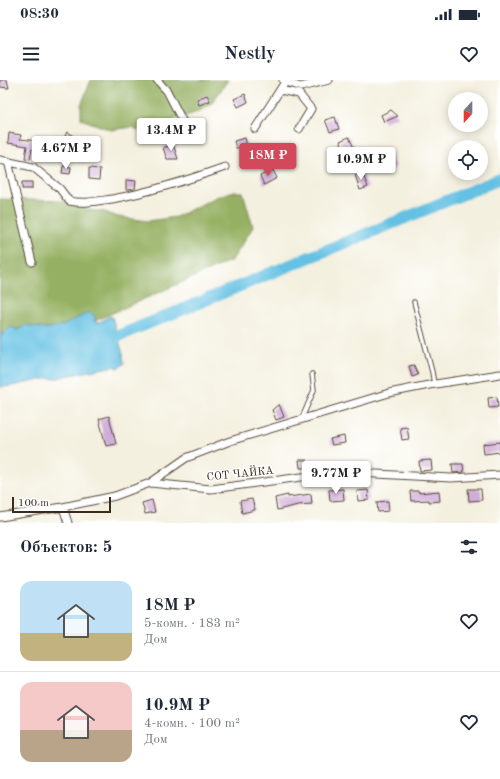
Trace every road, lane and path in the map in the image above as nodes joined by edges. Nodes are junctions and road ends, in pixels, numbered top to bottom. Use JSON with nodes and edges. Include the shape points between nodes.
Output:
{"nodes":[{"id":1,"x":157,"y":80,"type":"edge"},
{"id":2,"x":329,"y":80,"type":"edge"},
{"id":3,"x":284,"y":81,"type":"edge"},
{"id":4,"x":280,"y":90,"type":"junction"},
{"id":5,"x":185,"y":126,"type":"dead end"},
{"id":6,"x":255,"y":129,"type":"dead end"},
{"id":7,"x":299,"y":129,"type":"dead end"},
{"id":8,"x":4,"y":160,"type":"edge"},
{"id":9,"x":225,"y":167,"type":"dead end"},
{"id":10,"x":32,"y":262,"type":"dead end"},
{"id":11,"x":414,"y":302,"type":"dead end"},
{"id":12,"x":312,"y":374,"type":"dead end"},
{"id":13,"x":500,"y":374,"type":"edge"},
{"id":14,"x":434,"y":384,"type":"junction"},
{"id":15,"x":302,"y":420,"type":"junction"},
{"id":16,"x":500,"y":475,"type":"edge"},
{"id":17,"x":150,"y":483,"type":"junction"},
{"id":18,"x":63,"y":507,"type":"junction"},
{"id":19,"x":0,"y":518,"type":"edge"},
{"id":20,"x":68,"y":523,"type":"edge"}],
"edges":[{"from":1,"to":5,"type":"street","via":[[167,91]]},
{"from":2,"to":3,"type":"street","via":[[301,87]]},
{"from":3,"to":4,"type":"street"},
{"from":4,"to":6,"type":"street"},
{"from":4,"to":7,"type":"street","via":[[299,94],[311,110]]},
{"from":8,"to":9,"type":"street","via":[[33,167],[60,189],[69,201],[80,203],[172,186]]},
{"from":8,"to":10,"type":"street"},
{"from":11,"to":14,"type":"lane"},
{"from":12,"to":15,"type":"lane","via":[[314,390]]},
{"from":13,"to":14,"type":"street"},
{"from":14,"to":15,"type":"street","via":[[389,393]]},
{"from":15,"to":17,"type":"street","via":[[186,458]]},
{"from":16,"to":17,"type":"street","name":"СОТ ЧАЙКА","via":[[451,478],[339,472],[212,489]]},
{"from":17,"to":18,"type":"street","via":[[115,496]]},
{"from":18,"to":19,"type":"street"},
{"from":18,"to":20,"type":"street"}]}
